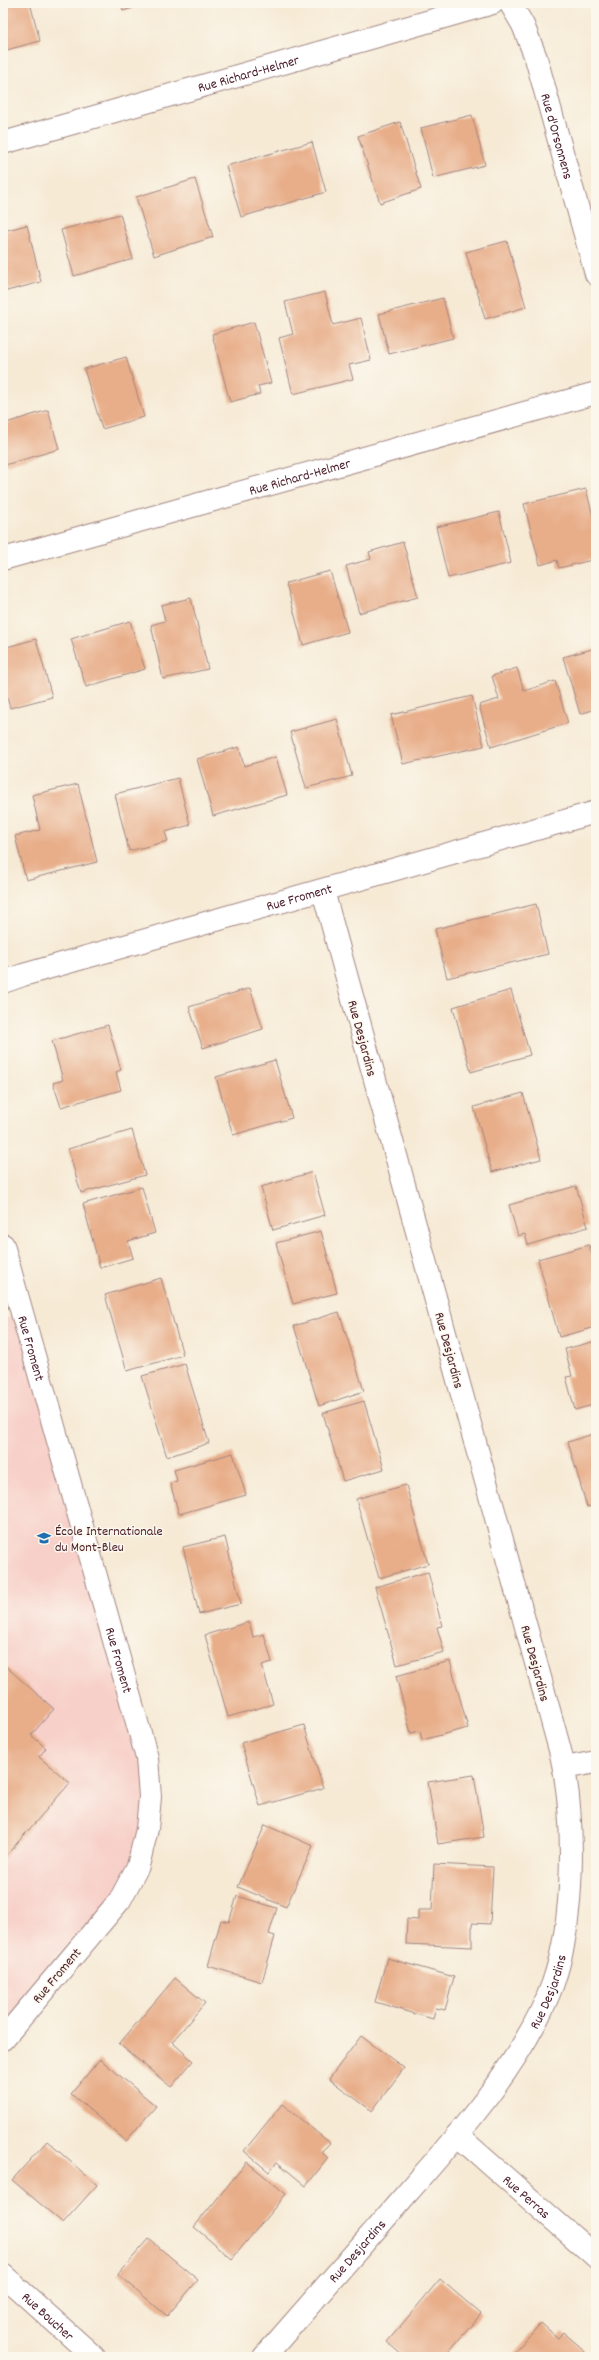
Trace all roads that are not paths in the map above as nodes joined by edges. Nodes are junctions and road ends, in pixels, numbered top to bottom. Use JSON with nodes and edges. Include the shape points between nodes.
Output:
{"nodes":[{"id":1,"x":493,"y":3,"type":"edge"},
{"id":2,"x":510,"y":3,"type":"edge"},
{"id":3,"x":3,"y":142,"type":"edge"},
{"id":4,"x":596,"y":274,"type":"edge"},
{"id":5,"x":596,"y":392,"type":"edge"},
{"id":6,"x":3,"y":559,"type":"edge"},
{"id":7,"x":596,"y":812,"type":"edge"},
{"id":8,"x":323,"y":891,"type":"junction"},
{"id":9,"x":3,"y":982,"type":"edge"},
{"id":10,"x":3,"y":1245,"type":"edge"},
{"id":11,"x":596,"y":1762,"type":"edge"},
{"id":12,"x":564,"y":1768,"type":"junction"},
{"id":13,"x":3,"y":2039,"type":"edge"},
{"id":14,"x":457,"y":2136,"type":"junction"},
{"id":15,"x":596,"y":2257,"type":"edge"},
{"id":16,"x":3,"y":2275,"type":"edge"},
{"id":17,"x":94,"y":2357,"type":"edge"},
{"id":18,"x":264,"y":2357,"type":"edge"}],
"edges":[{"from":1,"to":3,"type":"street","name":"Rue Richard-Helmer"},
{"from":2,"to":4,"type":"street","name":"Rue d'Orsonnens","via":[[523,25],[536,58]]},
{"from":5,"to":6,"type":"street","name":"Rue Richard-Helmer"},
{"from":7,"to":8,"type":"street","name":"Rue Froment"},
{"from":8,"to":9,"type":"street","name":"Rue Froment"},
{"from":8,"to":12,"type":"street","name":"Rue Desjardins"},
{"from":10,"to":13,"type":"street","name":"Rue Froment","via":[[147,1758],[150,1797],[147,1830],[138,1866],[120,1900]]},
{"from":11,"to":12,"type":"street"},
{"from":12,"to":14,"type":"street","name":"Rue Desjardins","via":[[571,1854],[569,1899],[564,1938],[553,1983],[534,2026]]},
{"from":14,"to":15,"type":"street","name":"Rue Perras"},
{"from":14,"to":18,"type":"street","name":"Rue Desjardins"},
{"from":16,"to":17,"type":"street","name":"Rue Boucher"}]}
